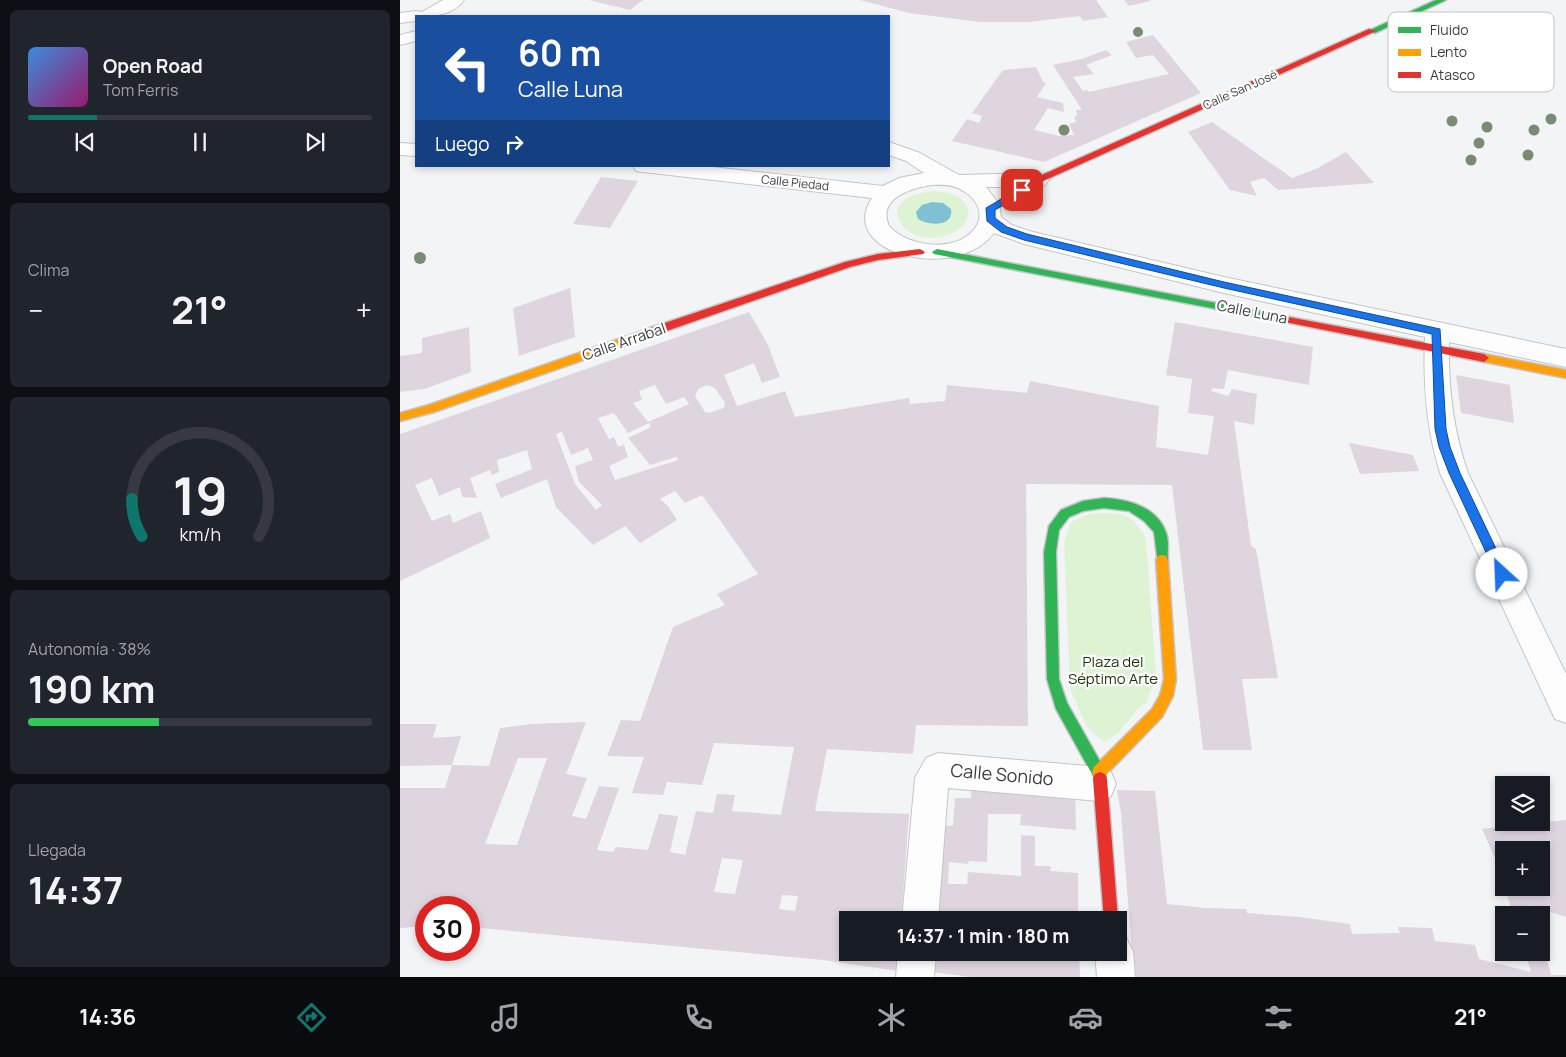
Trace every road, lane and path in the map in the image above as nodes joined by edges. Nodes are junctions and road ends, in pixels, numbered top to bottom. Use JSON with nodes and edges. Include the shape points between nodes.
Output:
{"nodes":[{"id":1,"x":455,"y":0,"type":"edge"},
{"id":2,"x":1442,"y":0,"type":"edge"},
{"id":3,"x":1415,"y":12,"type":"edge"},
{"id":4,"x":430,"y":15,"type":"edge"},
{"id":5,"x":415,"y":16,"type":"edge"},
{"id":6,"x":400,"y":18,"type":"edge"},
{"id":7,"x":1388,"y":24,"type":"edge"},
{"id":8,"x":415,"y":36,"type":"edge"},
{"id":9,"x":400,"y":40,"type":"edge"},
{"id":10,"x":400,"y":149,"type":"edge"},
{"id":11,"x":415,"y":150,"type":"edge"},
{"id":12,"x":893,"y":150,"type":"edge"},
{"id":13,"x":654,"y":167,"type":"edge"},
{"id":14,"x":954,"y":180,"type":"junction"},
{"id":15,"x":1038,"y":180,"type":"junction"},
{"id":16,"x":896,"y":188,"type":"junction"},
{"id":17,"x":990,"y":214,"type":"junction"},
{"id":18,"x":883,"y":235,"type":"junction"},
{"id":19,"x":929,"y":252,"type":"junction"},
{"id":20,"x":848,"y":264,"type":"junction"},
{"id":21,"x":1436,"y":340,"type":"junction"},
{"id":22,"x":1566,"y":358,"type":"edge"},
{"id":23,"x":1566,"y":374,"type":"edge"},
{"id":24,"x":400,"y":418,"type":"edge"},
{"id":25,"x":1566,"y":708,"type":"edge"},
{"id":26,"x":1099,"y":778,"type":"junction"},
{"id":27,"x":921,"y":911,"type":"edge"},
{"id":28,"x":1110,"y":911,"type":"edge"},
{"id":29,"x":916,"y":961,"type":"edge"},
{"id":30,"x":1115,"y":961,"type":"edge"},
{"id":31,"x":915,"y":977,"type":"edge"},
{"id":32,"x":1116,"y":977,"type":"edge"}],
"edges":[{"from":1,"to":4,"type":"street"},
{"from":2,"to":3,"type":"street","name":"Calle San José"},
{"from":5,"to":6,"type":"street"},
{"from":7,"to":15,"type":"street","name":"Calle San José"},
{"from":8,"to":9,"type":"street"},
{"from":10,"to":11,"type":"street"},
{"from":12,"to":14,"type":"street"},
{"from":12,"to":16,"type":"street","via":[[909,168]]},
{"from":13,"to":16,"type":"street","name":"Calle Piedad"},
{"from":14,"to":15,"type":"street","name":"Calle San José"},
{"from":14,"to":16,"type":"street","via":[[932,178]]},
{"from":14,"to":17,"type":"street","via":[[975,188],[985,197]]},
{"from":15,"to":17,"type":"street","name":"Calle San José"},
{"from":16,"to":18,"type":"street","via":[[879,202],[875,213]]},
{"from":17,"to":19,"type":"street","via":[[981,235],[962,247]]},
{"from":17,"to":21,"type":"street","name":"Calle Luna","via":[[1004,230],[1024,236]]},
{"from":18,"to":19,"type":"street","via":[[905,248]]},
{"from":18,"to":20,"type":"street","name":"Calle Arrabal","via":[[872,249]]},
{"from":19,"to":20,"type":"street","name":"Calle Arrabal"},
{"from":19,"to":21,"type":"street","name":"Calle Luna"},
{"from":20,"to":24,"type":"street","name":"Calle Arrabal"},
{"from":21,"to":22,"type":"street","name":"Calle Luna"},
{"from":21,"to":23,"type":"street","name":"Calle Luna"},
{"from":21,"to":25,"type":"street","via":[[1444,447]]},
{"from":26,"to":26,"type":"street","via":[[1158,713],[1170,679],[1160,532],[1148,517],[1131,506],[1104,503],[1075,506],[1059,518],[1052,531],[1050,552],[1053,679],[1061,705]]},
{"from":26,"to":27,"type":"street","name":"Calle Sonido","via":[[938,770],[932,778]]},
{"from":26,"to":28,"type":"street"},
{"from":29,"to":31,"type":"street"},
{"from":30,"to":32,"type":"street"}]}
